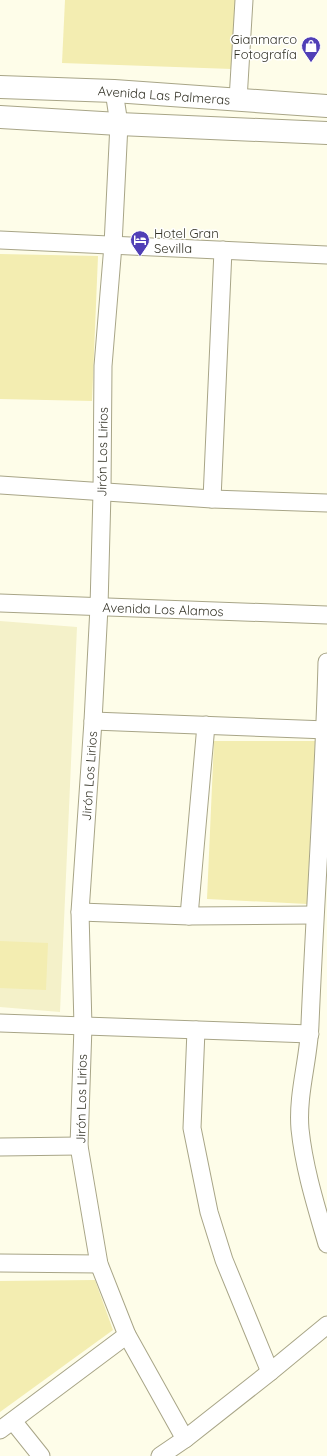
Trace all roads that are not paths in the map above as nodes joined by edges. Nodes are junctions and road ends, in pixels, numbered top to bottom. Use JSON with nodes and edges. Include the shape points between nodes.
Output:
{"nodes":[{"id":1,"x":244,"y":0,"type":"edge"},
{"id":2,"x":0,"y":87,"type":"edge"},
{"id":3,"x":114,"y":91,"type":"junction"},
{"id":4,"x":238,"y":100,"type":"junction"},
{"id":5,"x":327,"y":106,"type":"edge"},
{"id":6,"x":0,"y":117,"type":"edge"},
{"id":7,"x":119,"y":124,"type":"junction"},
{"id":8,"x":327,"y":133,"type":"edge"},
{"id":9,"x":0,"y":240,"type":"edge"},
{"id":10,"x":113,"y":245,"type":"junction"},
{"id":11,"x":223,"y":250,"type":"junction"},
{"id":12,"x":327,"y":255,"type":"edge"},
{"id":13,"x":0,"y":485,"type":"edge"},
{"id":14,"x":102,"y":492,"type":"junction"},
{"id":15,"x":212,"y":499,"type":"junction"},
{"id":16,"x":327,"y":503,"type":"edge"},
{"id":17,"x":0,"y":603,"type":"edge"},
{"id":18,"x":99,"y":607,"type":"junction"},
{"id":19,"x":327,"y":615,"type":"edge"},
{"id":20,"x":327,"y":662,"type":"edge"},
{"id":21,"x":93,"y":721,"type":"junction"},
{"id":22,"x":206,"y":725,"type":"junction"},
{"id":23,"x":326,"y":730,"type":"edge"},
{"id":24,"x":322,"y":874,"type":"edge"},
{"id":25,"x":80,"y":912,"type":"junction"},
{"id":26,"x":314,"y":915,"type":"junction"},
{"id":27,"x":189,"y":916,"type":"junction"},
{"id":28,"x":0,"y":1023,"type":"edge"},
{"id":29,"x":83,"y":1026,"type":"junction"},
{"id":30,"x":196,"y":1030,"type":"junction"},
{"id":31,"x":310,"y":1034,"type":"junction"},
{"id":32,"x":79,"y":1146,"type":"junction"},
{"id":33,"x":0,"y":1147,"type":"edge"},
{"id":34,"x":327,"y":1244,"type":"edge"},
{"id":35,"x":0,"y":1263,"type":"edge"},
{"id":36,"x":99,"y":1264,"type":"junction"},
{"id":37,"x":327,"y":1325,"type":"edge"},
{"id":38,"x":127,"y":1334,"type":"junction"},
{"id":39,"x":270,"y":1372,"type":"junction"},
{"id":40,"x":6,"y":1425,"type":"edge"},
{"id":41,"x":185,"y":1439,"type":"junction"},
{"id":42,"x":165,"y":1455,"type":"edge"},
{"id":43,"x":41,"y":1456,"type":"edge"}],
"edges":[{"from":1,"to":4,"type":"street"},
{"from":2,"to":3,"type":"main road","name":"Avenida Las Palmeras"},
{"from":3,"to":4,"type":"main road","name":"Avenida Las Palmeras"},
{"from":3,"to":7,"type":"street","name":"Jirón Los Lirios"},
{"from":4,"to":5,"type":"main road","name":"Avenida Las Palmeras"},
{"from":6,"to":7,"type":"main road"},
{"from":7,"to":8,"type":"main road"},
{"from":7,"to":10,"type":"street","name":"Jirón Los Lirios"},
{"from":9,"to":10,"type":"street"},
{"from":10,"to":11,"type":"street"},
{"from":10,"to":14,"type":"street","name":"Jirón Los Lirios","via":[[104,366]]},
{"from":11,"to":12,"type":"street"},
{"from":11,"to":15,"type":"street"},
{"from":13,"to":14,"type":"street"},
{"from":14,"to":15,"type":"street"},
{"from":14,"to":18,"type":"street","name":"Jirón Los Lirios"},
{"from":15,"to":16,"type":"street"},
{"from":17,"to":18,"type":"street","name":"Avenida Los Alamos"},
{"from":18,"to":19,"type":"street","name":"Avenida Los Alamos"},
{"from":18,"to":21,"type":"street","name":"Jirón Los Lirios"},
{"from":20,"to":23,"type":"street"},
{"from":21,"to":22,"type":"street"},
{"from":21,"to":25,"type":"street","name":"Jirón Los Lirios"},
{"from":22,"to":23,"type":"street"},
{"from":22,"to":27,"type":"street"},
{"from":23,"to":24,"type":"street"},
{"from":24,"to":26,"type":"street"},
{"from":25,"to":27,"type":"street"},
{"from":25,"to":29,"type":"street","name":"Jirón Los Lirios"},
{"from":26,"to":27,"type":"street"},
{"from":26,"to":31,"type":"street"},
{"from":28,"to":29,"type":"street"},
{"from":29,"to":30,"type":"street"},
{"from":29,"to":32,"type":"street","name":"Jirón Los Lirios"},
{"from":30,"to":31,"type":"street"},
{"from":30,"to":39,"type":"street","via":[[192,1128],[210,1212],[224,1260]]},
{"from":31,"to":34,"type":"street","via":[[300,1102],[300,1128],[304,1159]]},
{"from":32,"to":33,"type":"street"},
{"from":32,"to":36,"type":"street","name":"Jirón Los Lirios"},
{"from":35,"to":36,"type":"street"},
{"from":36,"to":38,"type":"street","name":"Jirón Los Lirios"},
{"from":37,"to":39,"type":"street"},
{"from":38,"to":40,"type":"street"},
{"from":38,"to":41,"type":"street","name":"Jirón Los Lirios"},
{"from":39,"to":41,"type":"street"},
{"from":40,"to":43,"type":"street"},
{"from":41,"to":42,"type":"street"}]}
